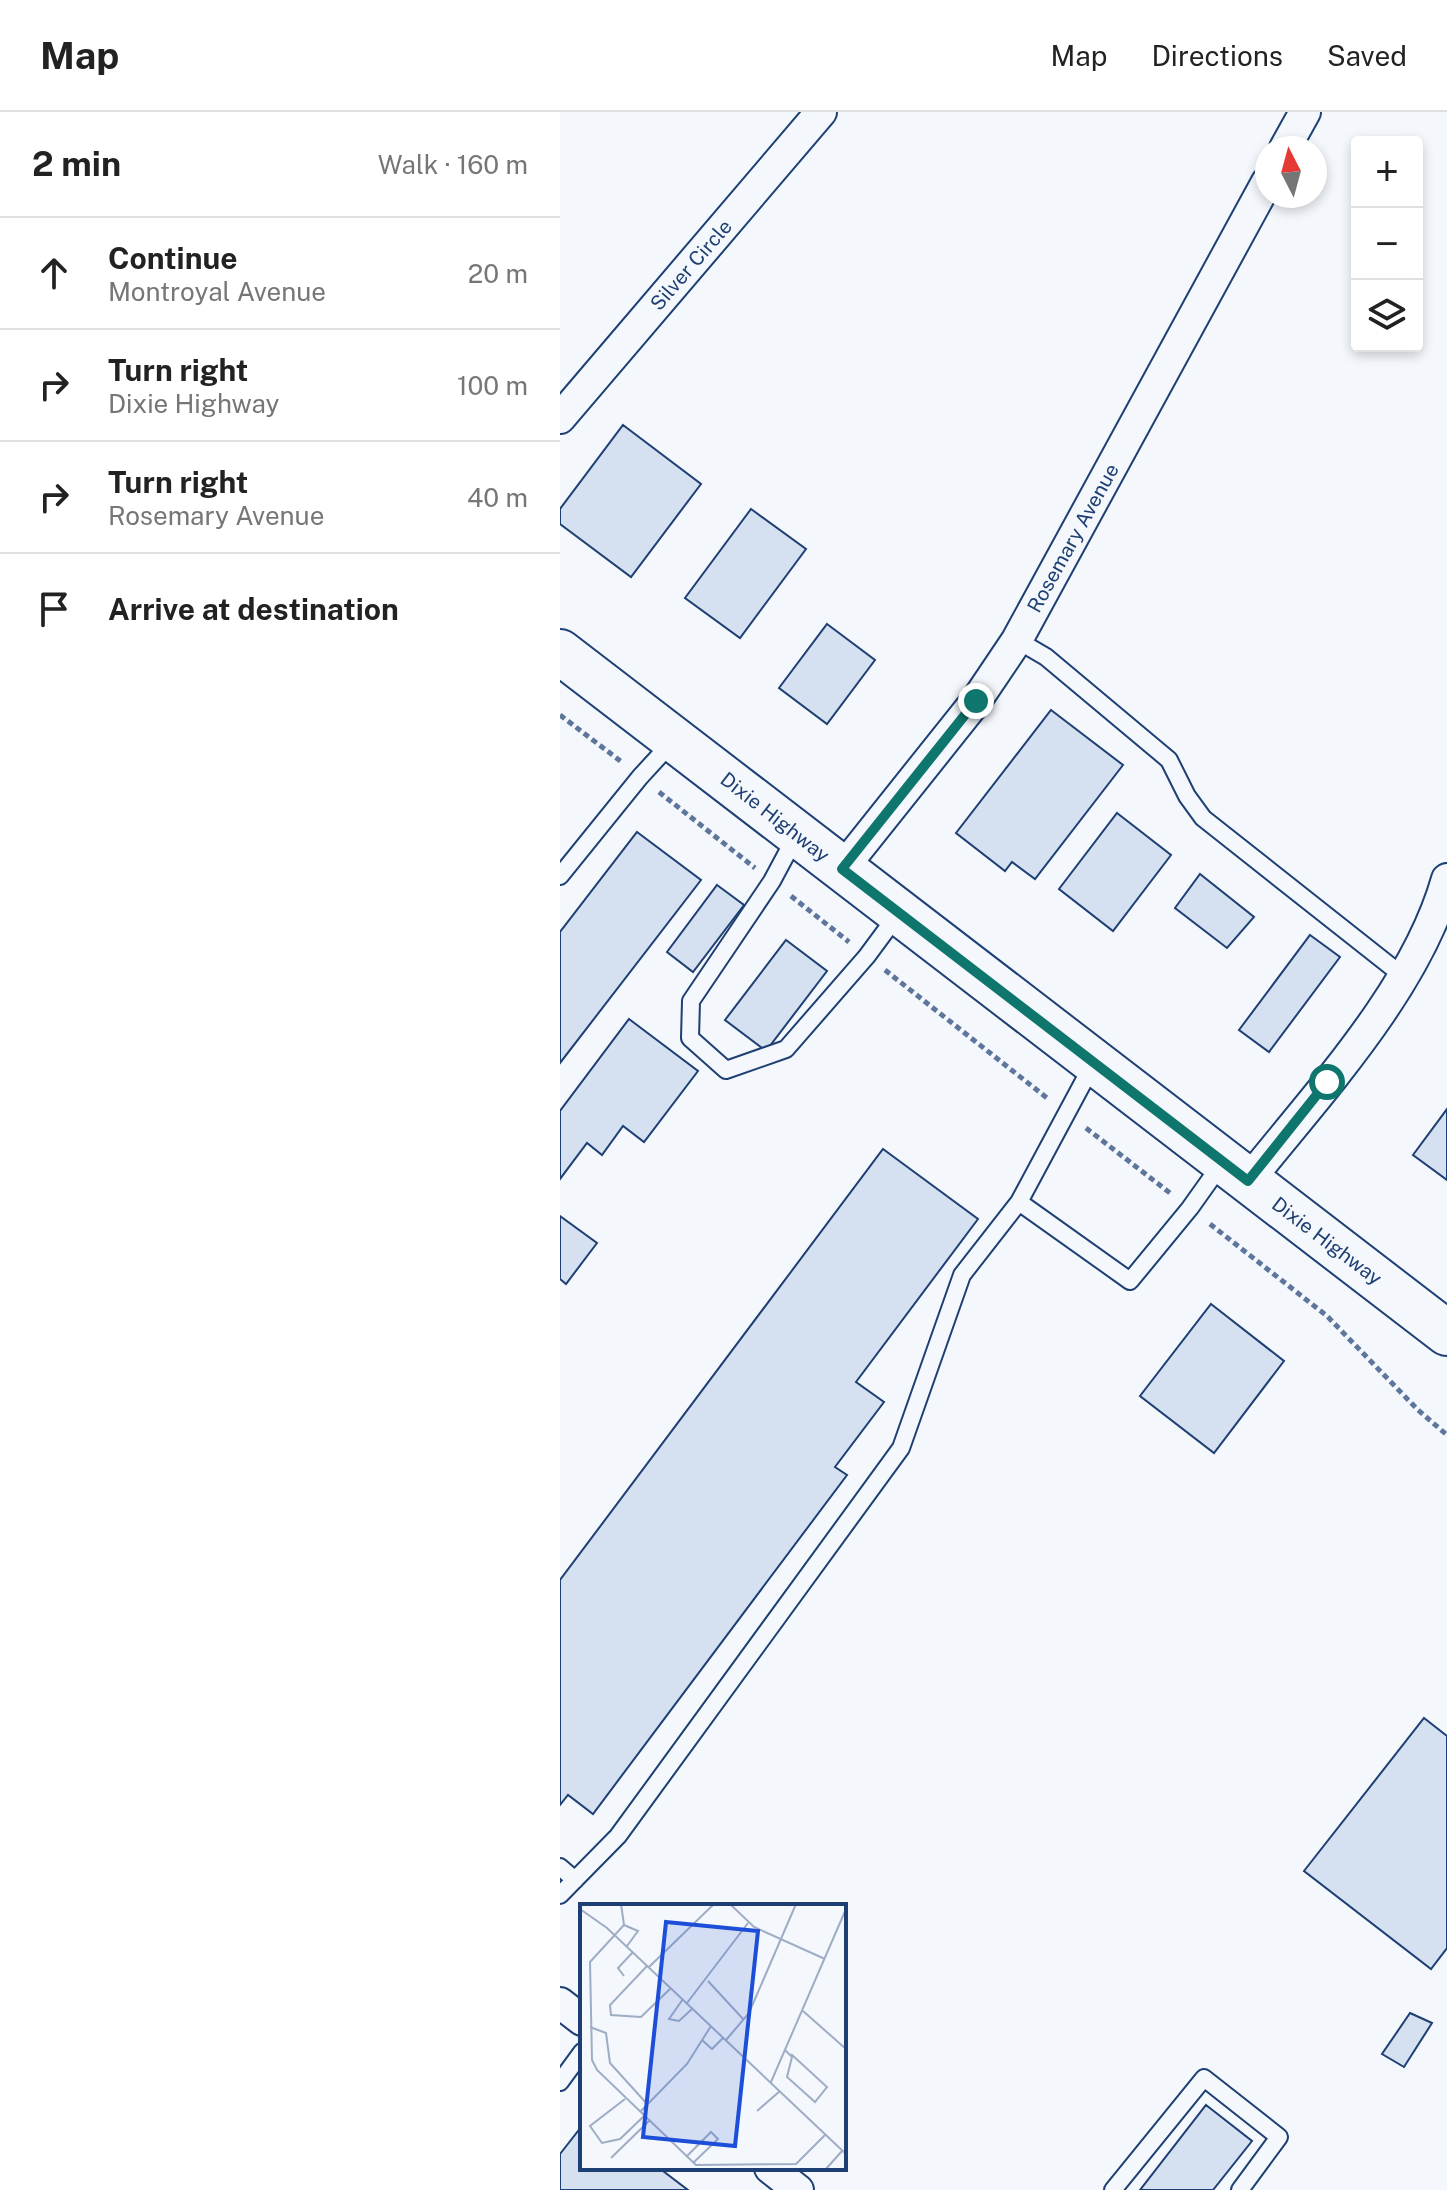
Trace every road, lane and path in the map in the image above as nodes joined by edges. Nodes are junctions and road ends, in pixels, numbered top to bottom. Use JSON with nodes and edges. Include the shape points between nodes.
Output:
{"nodes":[{"id":1,"x":821,"y":112,"type":"edge"},
{"id":2,"x":1305,"y":112,"type":"edge"},
{"id":3,"x":1292,"y":136,"type":"edge"},
{"id":4,"x":1255,"y":204,"type":"edge"},
{"id":5,"x":560,"y":418,"type":"edge"},
{"id":6,"x":1017,"y":640,"type":"junction"},
{"id":7,"x":560,"y":652,"type":"edge"},
{"id":8,"x":560,"y":715,"type":"edge"},
{"id":9,"x":675,"y":739,"type":"junction"},
{"id":10,"x":640,"y":777,"type":"junction"},
{"id":11,"x":797,"y":834,"type":"junction"},
{"id":12,"x":842,"y":869,"type":"junction"},
{"id":13,"x":560,"y":876,"type":"edge"},
{"id":14,"x":1447,"y":879,"type":"edge"},
{"id":15,"x":772,"y":881,"type":"junction"},
{"id":16,"x":899,"y":913,"type":"junction"},
{"id":17,"x":867,"y":956,"type":"junction"},
{"id":18,"x":1403,"y":976,"type":"junction"},
{"id":19,"x":1093,"y":1062,"type":"junction"},
{"id":20,"x":1066,"y":1113,"type":"junction"},
{"id":21,"x":1235,"y":1171,"type":"junction"},
{"id":22,"x":1019,"y":1202,"type":"junction"},
{"id":23,"x":1190,"y":1208,"type":"junction"},
{"id":24,"x":1447,"y":1333,"type":"edge"},
{"id":25,"x":1447,"y":1435,"type":"edge"},
{"id":26,"x":560,"y":1867,"type":"edge"},
{"id":27,"x":575,"y":1880,"type":"junction"},
{"id":28,"x":560,"y":1895,"type":"edge"},
{"id":29,"x":560,"y":2003,"type":"edge"},
{"id":30,"x":580,"y":2018,"type":"edge"},
{"id":31,"x":580,"y":2055,"type":"edge"},
{"id":32,"x":560,"y":2082,"type":"edge"},
{"id":33,"x":773,"y":2170,"type":"edge"},
{"id":34,"x":798,"y":2190,"type":"edge"},
{"id":35,"x":1113,"y":2190,"type":"edge"},
{"id":36,"x":1240,"y":2190,"type":"edge"}],
"edges":[{"from":1,"to":5,"type":"street","name":"Silver Circle"},
{"from":2,"to":3,"type":"street"},
{"from":4,"to":6,"type":"street","name":"Rosemary Avenue"},
{"from":6,"to":12,"type":"street","name":"Rosemary Avenue","via":[[976,701]]},
{"from":6,"to":18,"type":"lane","via":[[1046,657],[1169,760],[1203,818]]},
{"from":7,"to":9,"type":"main road","name":"Dixie Highway"},
{"from":8,"to":10,"type":"path"},
{"from":9,"to":10,"type":"lane"},
{"from":9,"to":11,"type":"main road","name":"Dixie Highway"},
{"from":10,"to":13,"type":"lane"},
{"from":10,"to":15,"type":"path"},
{"from":11,"to":12,"type":"main road","name":"Dixie Highway"},
{"from":11,"to":15,"type":"lane"},
{"from":12,"to":16,"type":"main road","name":"Dixie Highway"},
{"from":14,"to":18,"type":"street"},
{"from":15,"to":17,"type":"path"},
{"from":15,"to":17,"type":"lane","via":[[691,1001],[690,1038],[726,1070],[786,1049]]},
{"from":16,"to":17,"type":"lane"},
{"from":16,"to":19,"type":"main road","name":"Dixie Highway"},
{"from":17,"to":20,"type":"path"},
{"from":18,"to":21,"type":"street","via":[[1327,1082]]},
{"from":19,"to":20,"type":"lane"},
{"from":19,"to":21,"type":"main road","name":"Dixie Highway"},
{"from":20,"to":22,"type":"lane"},
{"from":20,"to":23,"type":"path"},
{"from":21,"to":23,"type":"lane"},
{"from":21,"to":24,"type":"main road","name":"Dixie Highway"},
{"from":22,"to":23,"type":"lane","via":[[1130,1281]]},
{"from":22,"to":27,"type":"lane","via":[[962,1275],[901,1448],[618,1836]]},
{"from":23,"to":25,"type":"path","via":[[1327,1316]]},
{"from":26,"to":27,"type":"lane"},
{"from":27,"to":28,"type":"lane"},
{"from":29,"to":30,"type":"street"},
{"from":31,"to":32,"type":"lane"},
{"from":33,"to":34,"type":"street"},
{"from":35,"to":36,"type":"lane","via":[[1204,2078],[1279,2137]]}]}
